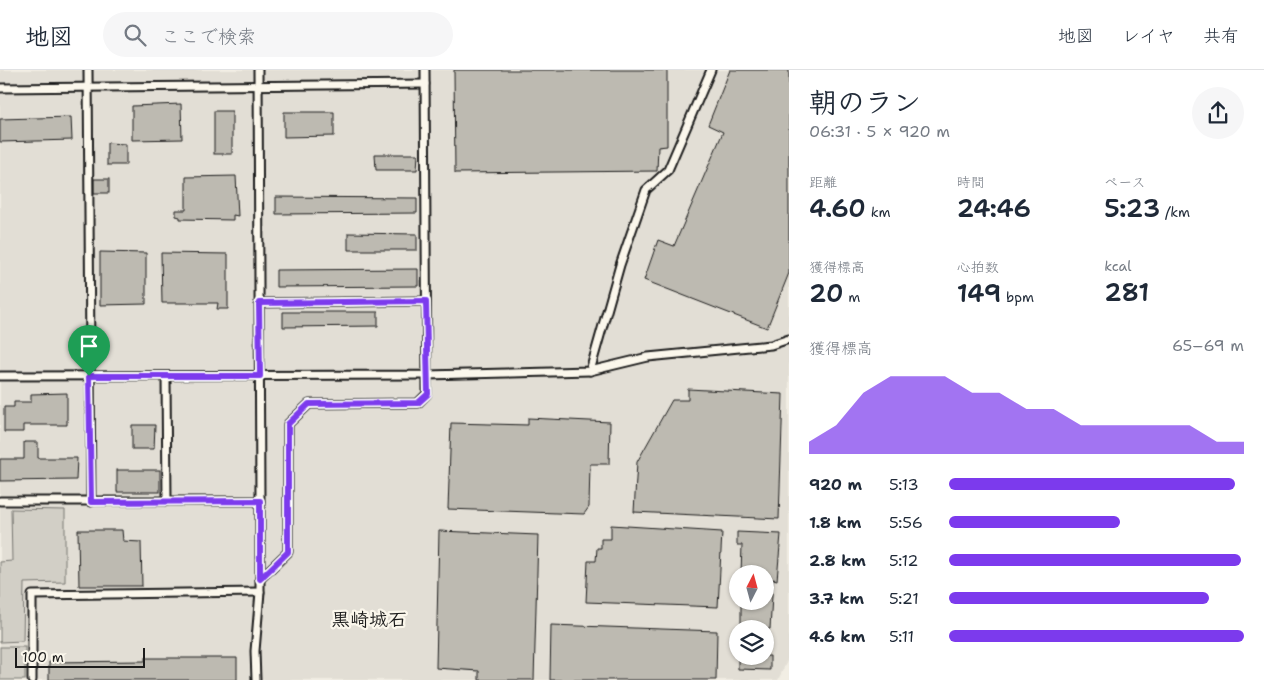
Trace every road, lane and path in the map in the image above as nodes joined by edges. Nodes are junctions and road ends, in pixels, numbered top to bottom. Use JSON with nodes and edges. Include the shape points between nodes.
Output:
{"nodes":[{"id":1,"x":88,"y":70,"type":"edge"},
{"id":2,"x":258,"y":70,"type":"edge"},
{"id":3,"x":425,"y":70,"type":"edge"},
{"id":4,"x":711,"y":70,"type":"edge"},
{"id":5,"x":425,"y":84,"type":"junction"},
{"id":6,"x":258,"y":85,"type":"junction"},
{"id":7,"x":88,"y":87,"type":"junction"},
{"id":8,"x":0,"y":88,"type":"edge"},
{"id":9,"x":426,"y":301,"type":"junction"},
{"id":10,"x":259,"y":303,"type":"junction"},
{"id":11,"x":789,"y":339,"type":"edge"},
{"id":12,"x":590,"y":371,"type":"junction"},
{"id":13,"x":427,"y":375,"type":"junction"},
{"id":14,"x":0,"y":376,"type":"edge"},
{"id":15,"x":89,"y":376,"type":"junction"},
{"id":16,"x":166,"y":376,"type":"junction"},
{"id":17,"x":260,"y":376,"type":"junction"},
{"id":18,"x":0,"y":500,"type":"edge"},
{"id":19,"x":167,"y":501,"type":"junction"},
{"id":20,"x":260,"y":501,"type":"junction"},
{"id":21,"x":91,"y":502,"type":"junction"},
{"id":22,"x":260,"y":579,"type":"junction"},
{"id":23,"x":260,"y":592,"type":"junction"},
{"id":24,"x":32,"y":680,"type":"edge"},
{"id":25,"x":256,"y":680,"type":"edge"}],
"edges":[{"from":1,"to":7,"type":"street"},
{"from":2,"to":6,"type":"street"},
{"from":3,"to":5,"type":"street"},
{"from":4,"to":12,"type":"street","via":[[668,170],[646,190],[620,265]]},
{"from":5,"to":6,"type":"street"},
{"from":5,"to":9,"type":"street"},
{"from":6,"to":7,"type":"street"},
{"from":6,"to":10,"type":"street"},
{"from":7,"to":8,"type":"street"},
{"from":7,"to":15,"type":"street"},
{"from":9,"to":10,"type":"street"},
{"from":9,"to":13,"type":"street"},
{"from":10,"to":17,"type":"street"},
{"from":11,"to":12,"type":"street","via":[[771,346],[648,357]]},
{"from":12,"to":13,"type":"street"},
{"from":13,"to":17,"type":"street"},
{"from":13,"to":22,"type":"street","via":[[428,394],[418,403],[309,404],[288,424],[288,552]]},
{"from":14,"to":15,"type":"street"},
{"from":15,"to":16,"type":"street"},
{"from":15,"to":21,"type":"street"},
{"from":16,"to":17,"type":"street"},
{"from":16,"to":19,"type":"street"},
{"from":17,"to":20,"type":"street"},
{"from":18,"to":21,"type":"street"},
{"from":19,"to":20,"type":"street"},
{"from":19,"to":21,"type":"street"},
{"from":20,"to":22,"type":"street"},
{"from":22,"to":23,"type":"street"},
{"from":23,"to":24,"type":"street","via":[[32,595]]},
{"from":23,"to":25,"type":"street"}]}
